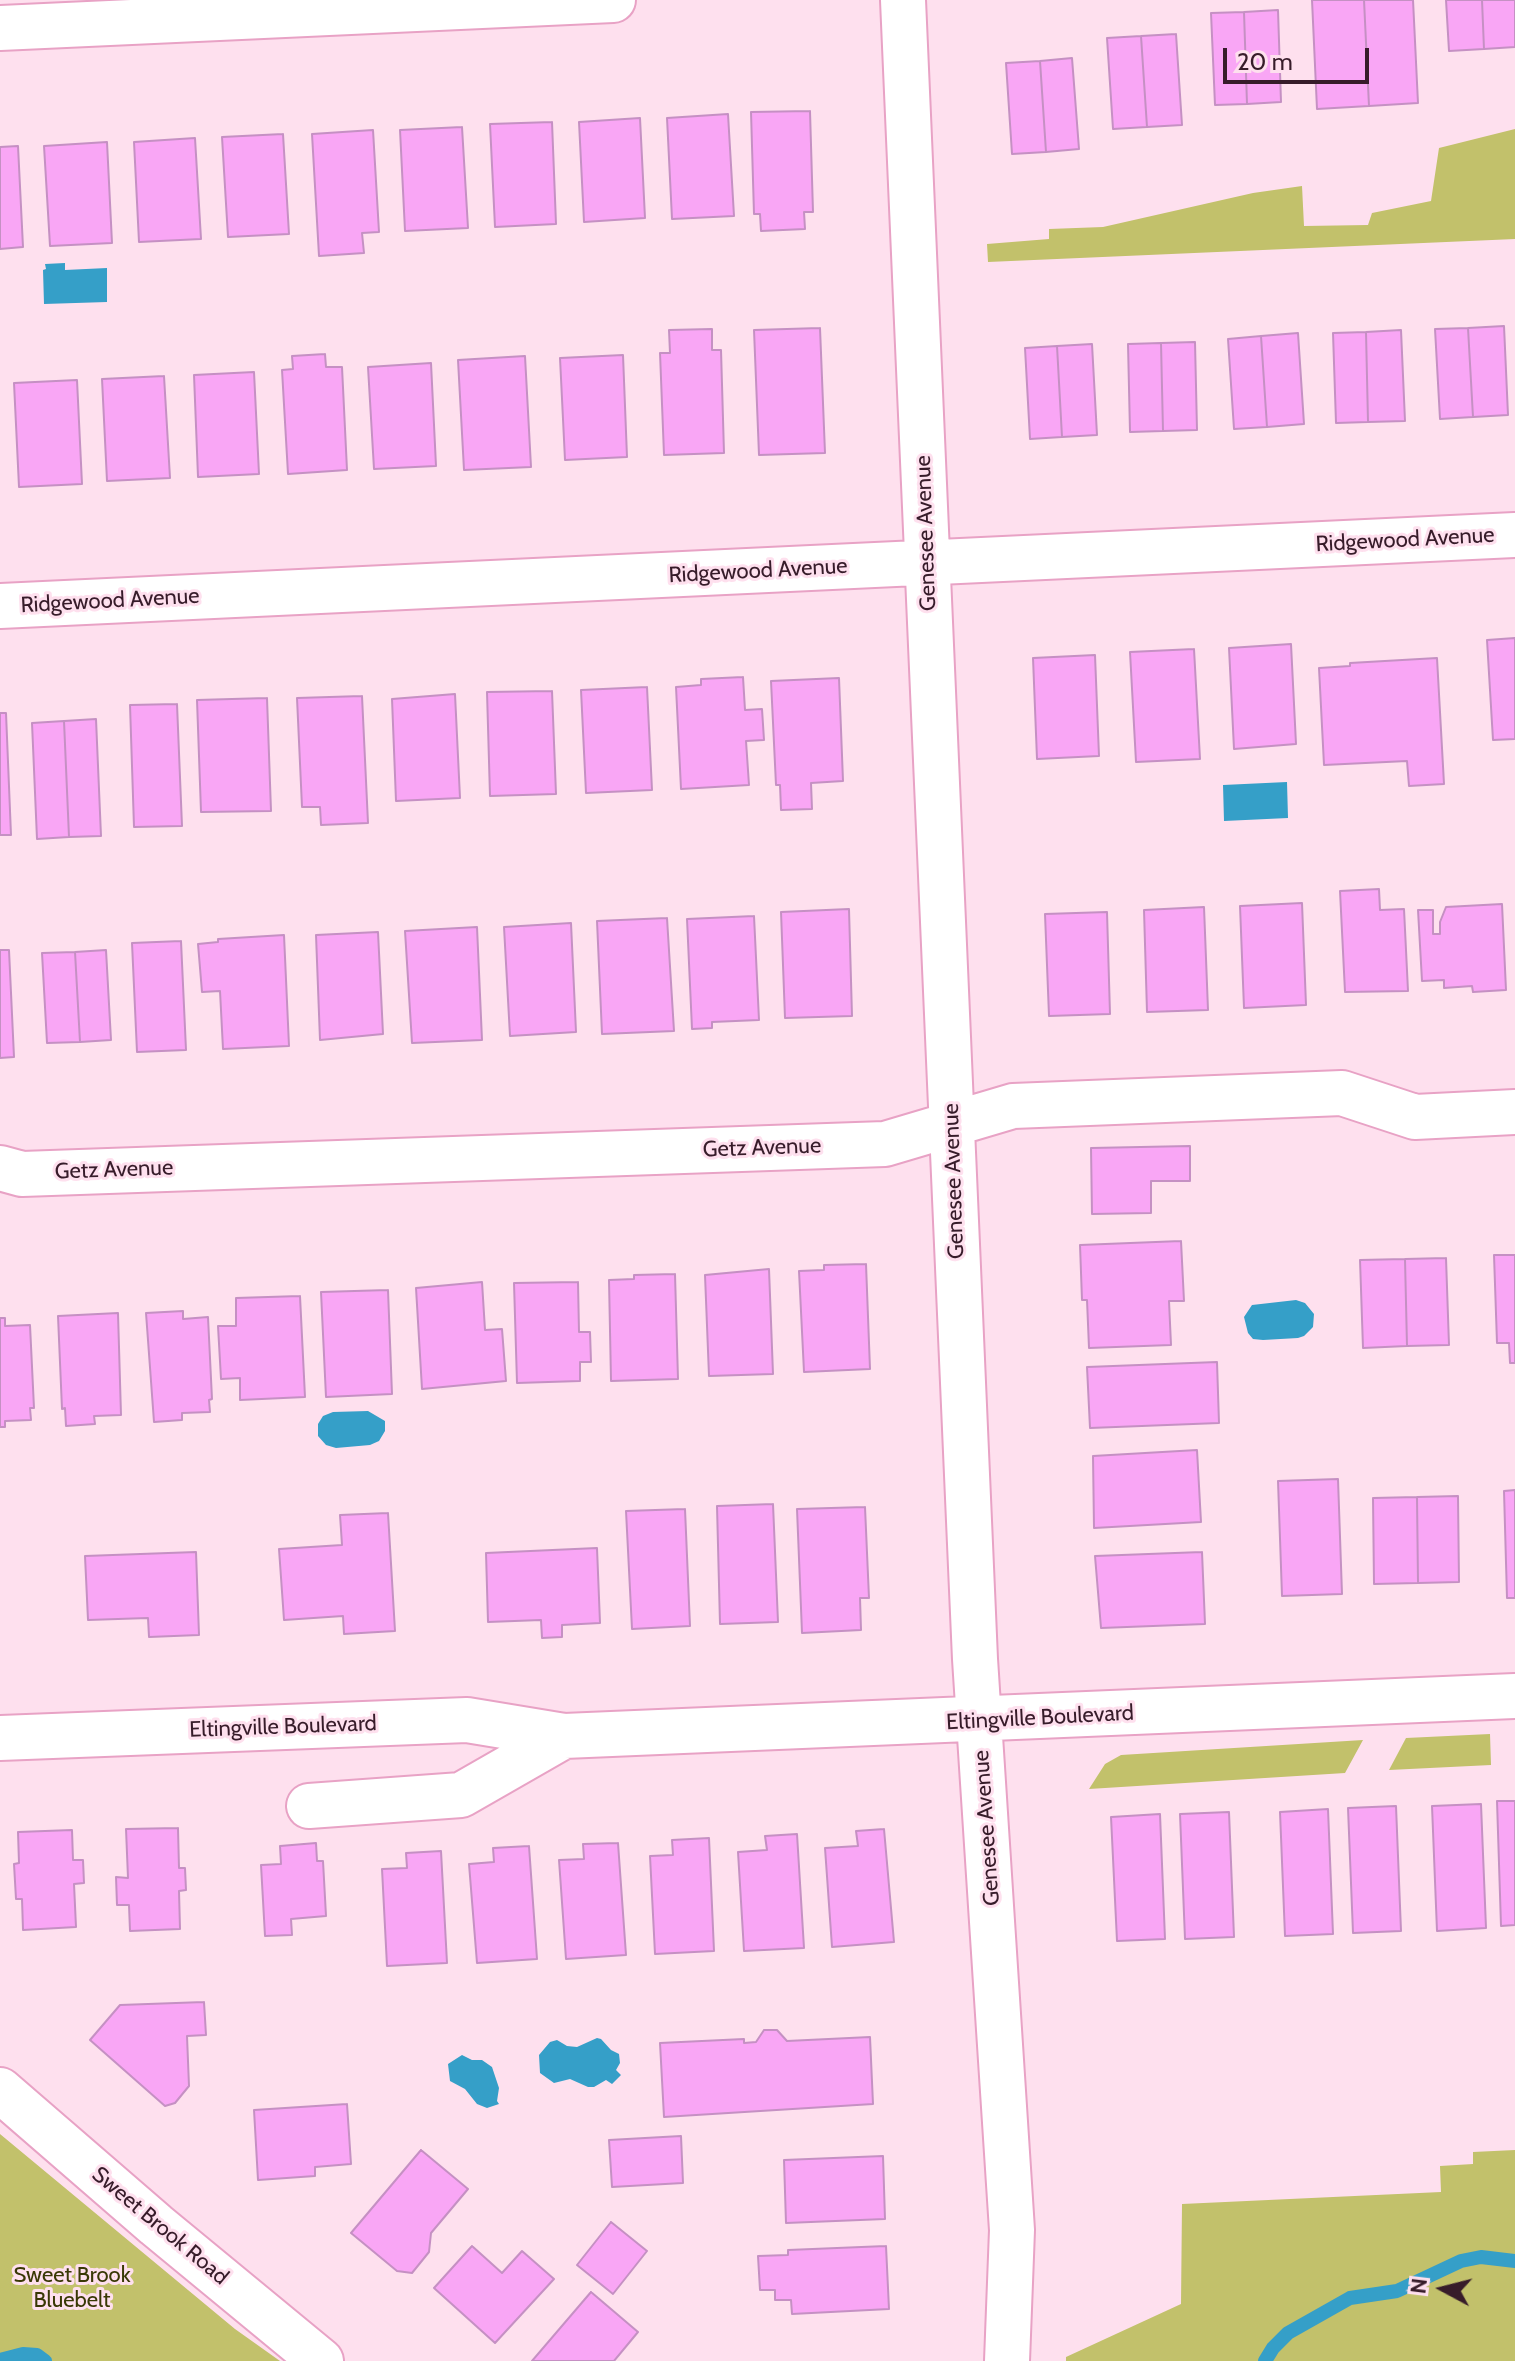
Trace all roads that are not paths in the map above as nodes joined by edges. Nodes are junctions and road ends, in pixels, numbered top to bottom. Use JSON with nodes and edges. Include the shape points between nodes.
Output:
{"nodes":[{"id":1,"x":613,"y":0,"type":"edge"},
{"id":2,"x":903,"y":0,"type":"edge"},
{"id":3,"x":0,"y":28,"type":"edge"},
{"id":4,"x":1515,"y":535,"type":"edge"},
{"id":5,"x":928,"y":563,"type":"junction"},
{"id":6,"x":0,"y":606,"type":"edge"},
{"id":7,"x":1515,"y":1112,"type":"edge"},
{"id":8,"x":951,"y":1124,"type":"junction"},
{"id":9,"x":0,"y":1168,"type":"edge"},
{"id":10,"x":1515,"y":1696,"type":"edge"},
{"id":11,"x":979,"y":1720,"type":"junction"},
{"id":12,"x":564,"y":1736,"type":"junction"},
{"id":13,"x":0,"y":1738,"type":"edge"},
{"id":14,"x":309,"y":1806,"type":"dead end"},
{"id":15,"x":0,"y":2090,"type":"edge"},
{"id":16,"x":321,"y":2361,"type":"edge"},
{"id":17,"x":1007,"y":2361,"type":"edge"}],
"edges":[{"from":1,"to":3,"type":"street"},
{"from":2,"to":5,"type":"street","name":"Genesee Avenue"},
{"from":4,"to":5,"type":"street","name":"Ridgewood Avenue"},
{"from":5,"to":6,"type":"street","name":"Ridgewood Avenue"},
{"from":5,"to":8,"type":"street","name":"Genesee Avenue"},
{"from":7,"to":8,"type":"street","name":"Getz Avenue","via":[[1415,1117],[1342,1093],[1013,1106]]},
{"from":8,"to":9,"type":"street","name":"Getz Avenue","via":[[885,1144],[22,1174]]},
{"from":8,"to":11,"type":"street","name":"Genesee Avenue"},
{"from":10,"to":11,"type":"street","name":"Eltingville Boulevard"},
{"from":11,"to":12,"type":"street","name":"Eltingville Boulevard"},
{"from":11,"to":17,"type":"street","name":"Genesee Avenue","via":[[1012,2230]]},
{"from":12,"to":13,"type":"street","name":"Eltingville Boulevard","via":[[467,1720]]},
{"from":12,"to":14,"type":"street","name":"Eltingville Boulevard","via":[[461,1795]]},
{"from":15,"to":16,"type":"street","name":"Sweet Brook Road"}]}
